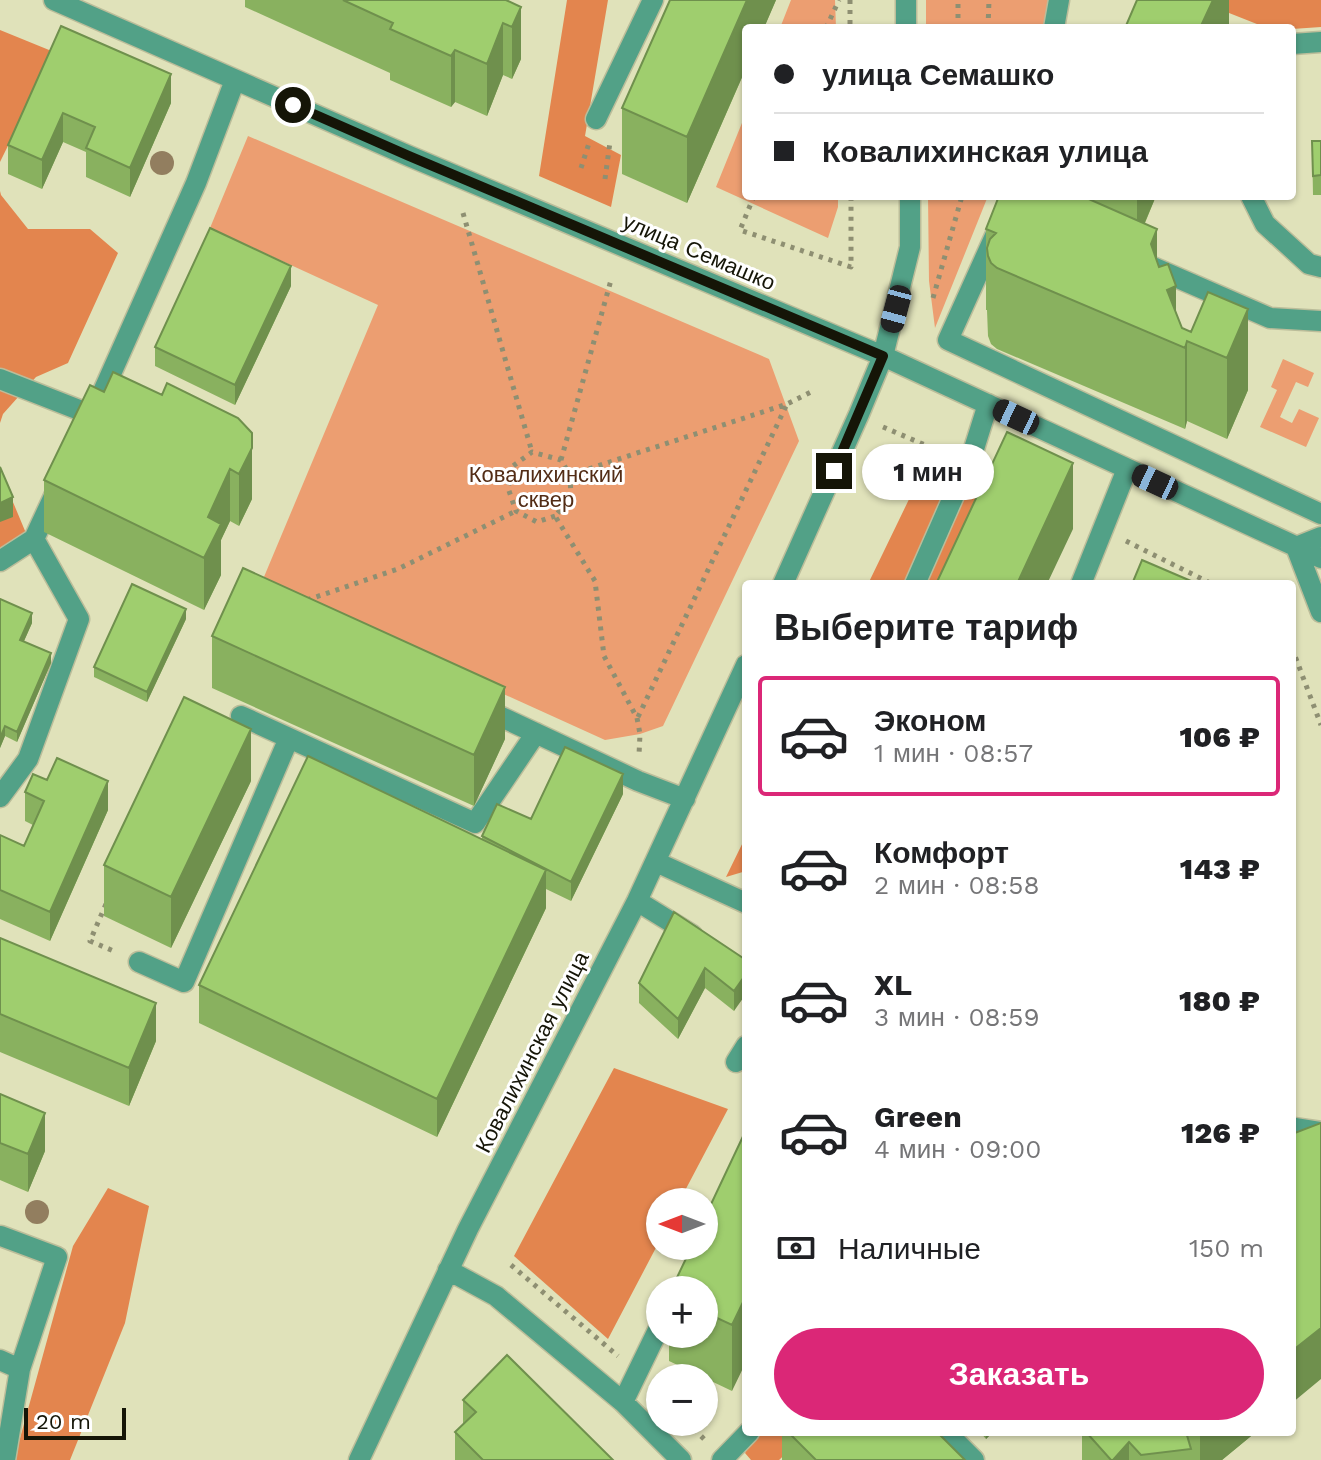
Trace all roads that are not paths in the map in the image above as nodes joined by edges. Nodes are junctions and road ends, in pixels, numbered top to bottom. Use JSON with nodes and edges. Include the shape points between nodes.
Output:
{"nodes":[{"id":1,"x":54,"y":0,"type":"edge"},
{"id":2,"x":653,"y":0,"type":"edge"},
{"id":3,"x":906,"y":0,"type":"edge"},
{"id":4,"x":1059,"y":0,"type":"edge"},
{"id":5,"x":906,"y":24,"type":"edge"},
{"id":6,"x":1055,"y":24,"type":"edge"},
{"id":7,"x":1321,"y":42,"type":"edge"},
{"id":8,"x":1296,"y":44,"type":"edge"},
{"id":9,"x":235,"y":80,"type":"junction"},
{"id":10,"x":596,"y":119,"type":"dead end"},
{"id":11,"x":910,"y":200,"type":"edge"},
{"id":12,"x":1253,"y":200,"type":"edge"},
{"id":13,"x":1019,"y":201,"type":"edge"},
{"id":14,"x":1126,"y":255,"type":"edge"},
{"id":15,"x":1321,"y":267,"type":"edge"},
{"id":16,"x":1321,"y":321,"type":"edge"},
{"id":17,"x":883,"y":356,"type":"junction"},
{"id":18,"x":0,"y":379,"type":"edge"},
{"id":19,"x":988,"y":404,"type":"junction"},
{"id":20,"x":1127,"y":469,"type":"junction"},
{"id":21,"x":66,"y":470,"type":"edge"},
{"id":22,"x":1321,"y":514,"type":"edge"},
{"id":23,"x":1321,"y":537,"type":"edge"},
{"id":24,"x":34,"y":539,"type":"junction"},
{"id":25,"x":1296,"y":547,"type":"junction"},
{"id":26,"x":1321,"y":558,"type":"edge"},
{"id":27,"x":0,"y":561,"type":"edge"},
{"id":28,"x":785,"y":580,"type":"edge"},
{"id":29,"x":917,"y":580,"type":"edge"},
{"id":30,"x":1083,"y":580,"type":"edge"},
{"id":31,"x":1321,"y":612,"type":"edge"},
{"id":32,"x":742,"y":674,"type":"edge"},
{"id":33,"x":466,"y":701,"type":"edge"},
{"id":34,"x":241,"y":716,"type":"dead end"},
{"id":35,"x":536,"y":733,"type":"junction"},
{"id":36,"x":289,"y":738,"type":"junction"},
{"id":37,"x":0,"y":797,"type":"edge"},
{"id":38,"x":685,"y":799,"type":"junction"},
{"id":39,"x":656,"y":862,"type":"junction"},
{"id":40,"x":637,"y":901,"type":"junction"},
{"id":41,"x":742,"y":901,"type":"edge"},
{"id":42,"x":708,"y":945,"type":"edge"},
{"id":43,"x":139,"y":962,"type":"dead end"},
{"id":44,"x":1296,"y":1128,"type":"edge"},
{"id":45,"x":1321,"y":1132,"type":"edge"},
{"id":46,"x":1,"y":1236,"type":"edge"},
{"id":47,"x":448,"y":1270,"type":"junction"},
{"id":48,"x":649,"y":1348,"type":"edge"},
{"id":49,"x":0,"y":1360,"type":"edge"},
{"id":50,"x":20,"y":1369,"type":"junction"},
{"id":51,"x":623,"y":1402,"type":"junction"},
{"id":52,"x":745,"y":1436,"type":"edge"},
{"id":53,"x":950,"y":1436,"type":"edge"},
{"id":54,"x":5,"y":1460,"type":"edge"},
{"id":55,"x":359,"y":1460,"type":"edge"},
{"id":56,"x":681,"y":1460,"type":"edge"},
{"id":57,"x":722,"y":1460,"type":"edge"},
{"id":58,"x":974,"y":1460,"type":"edge"}],
"edges":[{"from":1,"to":9,"type":"street","name":"улица Семашко"},
{"from":2,"to":10,"type":"street"},
{"from":3,"to":5,"type":"street"},
{"from":4,"to":6,"type":"street"},
{"from":7,"to":8,"type":"street"},
{"from":9,"to":17,"type":"street","name":"улица Семашко"},
{"from":9,"to":18,"type":"street","via":[[112,389],[89,422]]},
{"from":11,"to":17,"type":"street","via":[[910,247]]},
{"from":12,"to":15,"type":"street","via":[[1265,224],[1309,264]]},
{"from":13,"to":22,"type":"street","via":[[948,340]]},
{"from":14,"to":16,"type":"street","via":[[1270,318]]},
{"from":17,"to":19,"type":"street","name":"улица Семашко"},
{"from":17,"to":28,"type":"street"},
{"from":19,"to":20,"type":"street","name":"улица Семашко"},
{"from":19,"to":29,"type":"street"},
{"from":20,"to":25,"type":"street","name":"улица Семашко"},
{"from":20,"to":30,"type":"street"},
{"from":21,"to":24,"type":"street"},
{"from":23,"to":25,"type":"street"},
{"from":24,"to":27,"type":"street"},
{"from":24,"to":37,"type":"street","via":[[79,619],[28,759]]},
{"from":25,"to":26,"type":"street","name":"улица Семашко"},
{"from":25,"to":31,"type":"street"},
{"from":32,"to":38,"type":"street","name":"Ковалихинская улица"},
{"from":33,"to":35,"type":"street"},
{"from":34,"to":36,"type":"street"},
{"from":35,"to":36,"type":"street","via":[[475,823]]},
{"from":35,"to":38,"type":"street"},
{"from":36,"to":43,"type":"street","via":[[184,982]]},
{"from":38,"to":39,"type":"street","name":"Ковалихинская улица"},
{"from":39,"to":40,"type":"street","name":"Ковалихинская улица"},
{"from":39,"to":41,"type":"street"},
{"from":40,"to":42,"type":"street"},
{"from":40,"to":47,"type":"street","name":"Ковалихинская улица"},
{"from":44,"to":45,"type":"street"},
{"from":46,"to":50,"type":"street","via":[[57,1257]]},
{"from":47,"to":51,"type":"street","via":[[496,1296]]},
{"from":47,"to":55,"type":"street","name":"Ковалихинская улица"},
{"from":48,"to":51,"type":"street"},
{"from":49,"to":50,"type":"street"},
{"from":50,"to":54,"type":"street"},
{"from":51,"to":56,"type":"street"},
{"from":52,"to":57,"type":"street"},
{"from":53,"to":58,"type":"street"}]}
